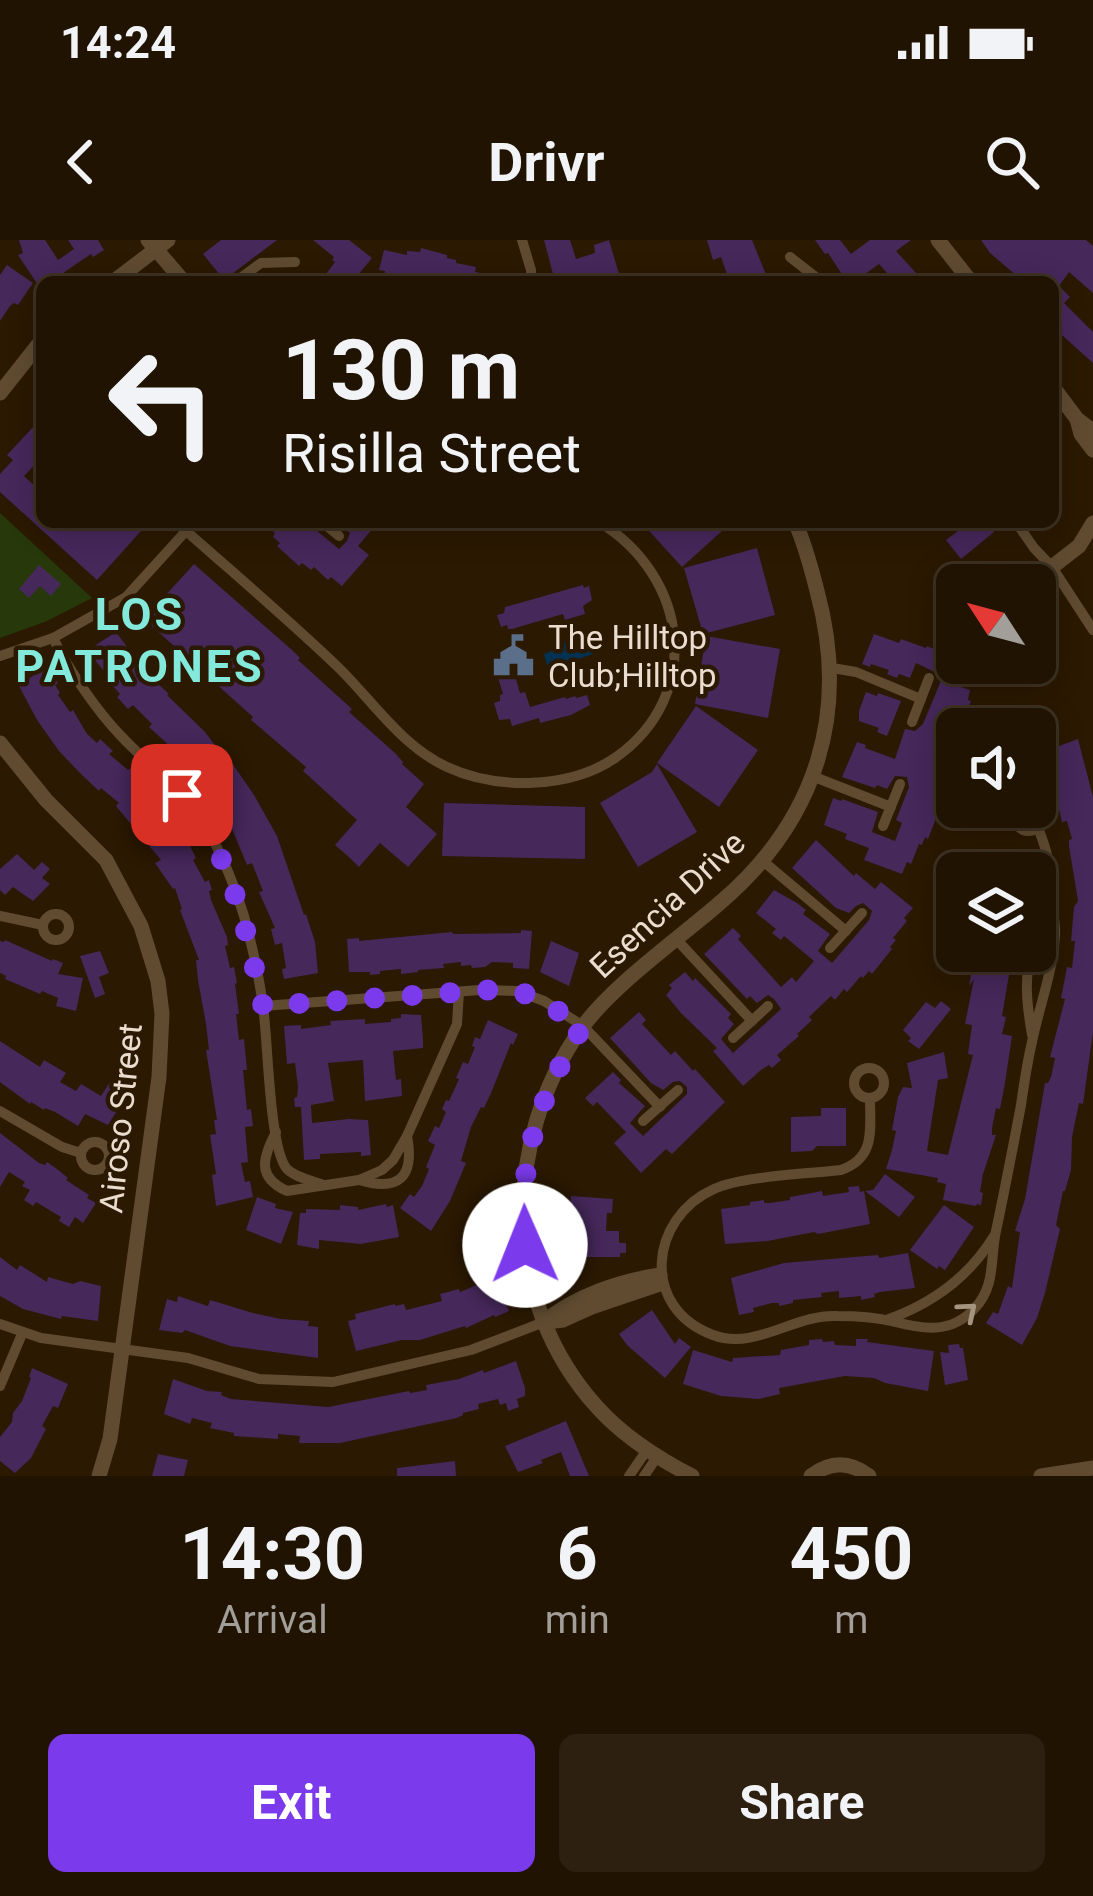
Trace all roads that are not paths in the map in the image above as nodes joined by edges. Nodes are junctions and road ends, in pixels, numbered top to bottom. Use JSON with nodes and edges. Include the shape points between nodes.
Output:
{"nodes":[{"id":1,"x":522,"y":240,"type":"edge"},
{"id":2,"x":938,"y":240,"type":"edge"},
{"id":3,"x":157,"y":243,"type":"edge"},
{"id":4,"x":790,"y":256,"type":"dead end"},
{"id":5,"x":295,"y":262,"type":"dead end"},
{"id":6,"x":119,"y":276,"type":"edge"},
{"id":7,"x":180,"y":276,"type":"edge"},
{"id":8,"x":243,"y":276,"type":"edge"},
{"id":9,"x":531,"y":276,"type":"edge"},
{"id":10,"x":815,"y":276,"type":"edge"},
{"id":11,"x":966,"y":276,"type":"edge"},
{"id":12,"x":36,"y":348,"type":"edge"},
{"id":13,"x":0,"y":393,"type":"edge"},
{"id":14,"x":1059,"y":395,"type":"edge"},
{"id":15,"x":1077,"y":419,"type":"junction"},
{"id":16,"x":1093,"y":430,"type":"edge"},
{"id":17,"x":1093,"y":450,"type":"edge"},
{"id":18,"x":1093,"y":523,"type":"edge"},
{"id":19,"x":179,"y":528,"type":"edge"},
{"id":20,"x":183,"y":528,"type":"edge"},
{"id":21,"x":329,"y":528,"type":"edge"},
{"id":22,"x":608,"y":528,"type":"edge"},
{"id":23,"x":797,"y":528,"type":"edge"},
{"id":24,"x":1020,"y":528,"type":"edge"},
{"id":25,"x":339,"y":536,"type":"dead end"},
{"id":26,"x":1086,"y":544,"type":"edge"},
{"id":27,"x":1050,"y":564,"type":"edge"},
{"id":28,"x":1055,"y":564,"type":"edge"},
{"id":29,"x":1056,"y":572,"type":"edge"},
{"id":30,"x":1093,"y":630,"type":"edge"},
{"id":31,"x":53,"y":638,"type":"junction"},
{"id":32,"x":0,"y":656,"type":"edge"},
{"id":33,"x":832,"y":668,"type":"junction"},
{"id":34,"x":929,"y":678,"type":"dead end"},
{"id":35,"x":921,"y":698,"type":"junction"},
{"id":36,"x":912,"y":722,"type":"dead end"},
{"id":37,"x":0,"y":743,"type":"edge"},
{"id":38,"x":812,"y":776,"type":"junction"},
{"id":39,"x":900,"y":784,"type":"dead end"},
{"id":40,"x":891,"y":807,"type":"junction"},
{"id":41,"x":883,"y":826,"type":"dead end"},
{"id":42,"x":1021,"y":828,"type":"edge"},
{"id":43,"x":1038,"y":829,"type":"joint"},
{"id":44,"x":1047,"y":852,"type":"edge"},
{"id":45,"x":763,"y":861,"type":"junction"},
{"id":46,"x":862,"y":913,"type":"dead end"},
{"id":47,"x":0,"y":916,"type":"edge"},
{"id":48,"x":43,"y":925,"type":"dead end"},
{"id":49,"x":846,"y":931,"type":"junction"},
{"id":50,"x":677,"y":940,"type":"junction"},
{"id":51,"x":830,"y":948,"type":"dead end"},
{"id":52,"x":1026,"y":972,"type":"edge"},
{"id":53,"x":1049,"y":972,"type":"edge"},
{"id":54,"x":459,"y":992,"type":"junction"},
{"id":55,"x":263,"y":1006,"type":"junction"},
{"id":56,"x":768,"y":1006,"type":"dead end"},
{"id":57,"x":752,"y":1021,"type":"junction"},
{"id":58,"x":583,"y":1026,"type":"junction"},
{"id":59,"x":733,"y":1038,"type":"dead end"},
{"id":60,"x":1032,"y":1038,"type":"junction"},
{"id":61,"x":678,"y":1090,"type":"dead end"},
{"id":62,"x":870,"y":1098,"type":"dead end"},
{"id":63,"x":660,"y":1106,"type":"junction"},
{"id":64,"x":0,"y":1111,"type":"edge"},
{"id":65,"x":643,"y":1121,"type":"dead end"},
{"id":66,"x":276,"y":1132,"type":"junction"},
{"id":67,"x":407,"y":1136,"type":"junction"},
{"id":68,"x":81,"y":1154,"type":"dead end"},
{"id":69,"x":359,"y":1180,"type":"junction"},
{"id":70,"x":321,"y":1184,"type":"junction"},
{"id":71,"x":995,"y":1233,"type":"junction"},
{"id":72,"x":661,"y":1279,"type":"junction"},
{"id":73,"x":888,"y":1320,"type":"junction"},
{"id":74,"x":544,"y":1322,"type":"junction"},
{"id":75,"x":0,"y":1324,"type":"edge"},
{"id":76,"x":22,"y":1334,"type":"junction"},
{"id":77,"x":121,"y":1349,"type":"junction"},
{"id":78,"x":0,"y":1386,"type":"edge"},
{"id":79,"x":652,"y":1453,"type":"junction"},
{"id":80,"x":1093,"y":1468,"type":"edge"},
{"id":81,"x":99,"y":1476,"type":"edge"},
{"id":82,"x":629,"y":1476,"type":"edge"},
{"id":83,"x":644,"y":1476,"type":"edge"},
{"id":84,"x":692,"y":1476,"type":"edge"},
{"id":85,"x":812,"y":1476,"type":"edge"},
{"id":86,"x":869,"y":1476,"type":"edge"},
{"id":87,"x":1041,"y":1476,"type":"edge"}],
"edges":[{"from":1,"to":9,"type":"street"},
{"from":2,"to":11,"type":"street"},
{"from":3,"to":6,"type":"street"},
{"from":3,"to":7,"type":"street"},
{"from":4,"to":10,"type":"street"},
{"from":5,"to":8,"type":"street","via":[[261,263]]},
{"from":12,"to":13,"type":"street"},
{"from":14,"to":15,"type":"street"},
{"from":15,"to":16,"type":"street"},
{"from":15,"to":17,"type":"street"},
{"from":18,"to":26,"type":"street"},
{"from":19,"to":31,"type":"street","via":[[126,598]]},
{"from":20,"to":22,"type":"street","via":[[405,740],[449,768],[524,783],[613,759],[652,718],[670,679],[674,626],[662,588]]},
{"from":21,"to":25,"type":"street"},
{"from":23,"to":33,"type":"street","name":"Esencia Drive"},
{"from":24,"to":27,"type":"street"},
{"from":26,"to":28,"type":"street"},
{"from":29,"to":30,"type":"street"},
{"from":31,"to":32,"type":"street"},
{"from":31,"to":55,"type":"street","via":[[118,734],[209,833],[244,915]]},
{"from":33,"to":35,"type":"street"},
{"from":33,"to":38,"type":"street","name":"Esencia Drive"},
{"from":34,"to":35,"type":"street"},
{"from":35,"to":36,"type":"street"},
{"from":37,"to":77,"type":"street","name":"Airoso Street","via":[[106,860],[141,926],[158,981],[157,1095]]},
{"from":38,"to":40,"type":"street"},
{"from":38,"to":45,"type":"street","name":"Esencia Drive"},
{"from":39,"to":40,"type":"street"},
{"from":40,"to":41,"type":"street"},
{"from":42,"to":43,"type":"street"},
{"from":43,"to":44,"type":"street"},
{"from":45,"to":49,"type":"street"},
{"from":45,"to":50,"type":"street","name":"Esencia Drive"},
{"from":46,"to":49,"type":"street"},
{"from":47,"to":48,"type":"street"},
{"from":49,"to":51,"type":"street"},
{"from":50,"to":57,"type":"street"},
{"from":50,"to":58,"type":"street","name":"Esencia Drive"},
{"from":52,"to":60,"type":"street"},
{"from":53,"to":60,"type":"street"},
{"from":54,"to":55,"type":"street"},
{"from":54,"to":58,"type":"street","via":[[531,995]]},
{"from":54,"to":67,"type":"street","via":[[457,1024]]},
{"from":55,"to":66,"type":"street"},
{"from":56,"to":57,"type":"street"},
{"from":57,"to":59,"type":"street"},
{"from":58,"to":63,"type":"street"},
{"from":58,"to":74,"type":"street","name":"Esencia Drive","via":[[536,1117],[524,1176],[528,1270]]},
{"from":60,"to":71,"type":"street"},
{"from":61,"to":63,"type":"street"},
{"from":62,"to":72,"type":"street","via":[[870,1136],[859,1161],[702,1195],[670,1230]]},
{"from":63,"to":65,"type":"street"},
{"from":64,"to":68,"type":"street"},
{"from":66,"to":70,"type":"street","via":[[286,1168]]},
{"from":66,"to":70,"type":"street","via":[[265,1158],[272,1182],[292,1192]]},
{"from":67,"to":69,"type":"street","via":[[388,1165]]},
{"from":67,"to":69,"type":"street","via":[[410,1161],[398,1180]]},
{"from":69,"to":70,"type":"street"},
{"from":71,"to":73,"type":"street","via":[[949,1288]]},
{"from":73,"to":71,"type":"street","one_way":true,"via":[[934,1330],[966,1318],[986,1293]]},
{"from":72,"to":73,"type":"street","via":[[681,1314],[723,1338],[747,1339],[818,1316]]},
{"from":72,"to":74,"type":"street","via":[[588,1296]]},
{"from":74,"to":77,"type":"street","via":[[471,1350],[332,1382],[259,1379]]},
{"from":74,"to":79,"type":"street","name":"Esencia Drive","via":[[598,1409]]},
{"from":75,"to":76,"type":"street"},
{"from":76,"to":77,"type":"street"},
{"from":76,"to":78,"type":"street"},
{"from":77,"to":81,"type":"street","name":"Airoso Street"},
{"from":79,"to":82,"type":"street"},
{"from":79,"to":83,"type":"street"},
{"from":79,"to":84,"type":"street","name":"Esencia Drive"},
{"from":80,"to":87,"type":"street"},
{"from":85,"to":86,"type":"street","via":[[840,1464]]}]}
